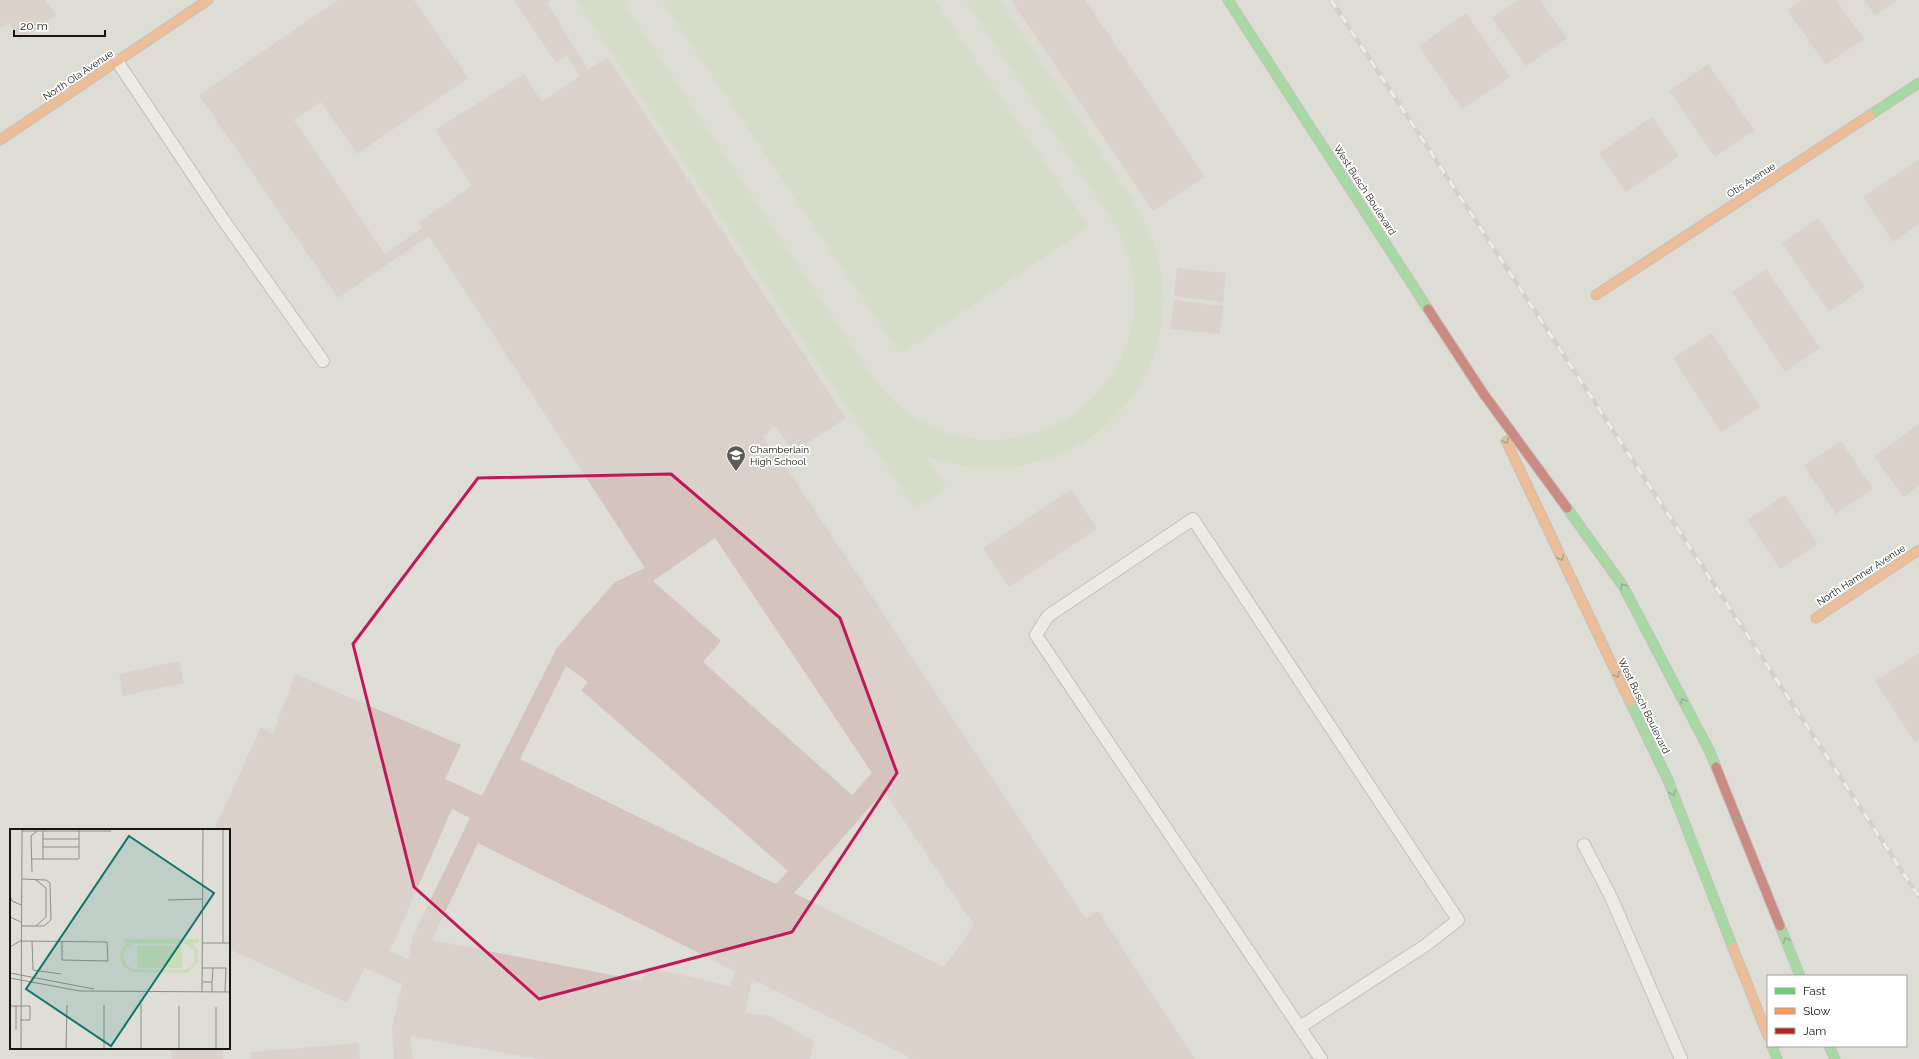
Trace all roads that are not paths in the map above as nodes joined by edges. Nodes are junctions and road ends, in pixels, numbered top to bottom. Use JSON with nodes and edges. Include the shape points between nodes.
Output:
{"nodes":[{"id":1,"x":208,"y":0,"type":"edge"},
{"id":2,"x":1228,"y":0,"type":"edge"},
{"id":3,"x":117,"y":61,"type":"junction"},
{"id":4,"x":1919,"y":83,"type":"edge"},
{"id":5,"x":0,"y":140,"type":"edge"},
{"id":6,"x":1596,"y":295,"type":"dead end"},
{"id":7,"x":323,"y":361,"type":"dead end"},
{"id":8,"x":1483,"y":393,"type":"junction"},
{"id":9,"x":1919,"y":550,"type":"edge"},
{"id":10,"x":1816,"y":618,"type":"dead end"},
{"id":11,"x":1584,"y":845,"type":"dead end"},
{"id":12,"x":1800,"y":975,"type":"edge"},
{"id":13,"x":1300,"y":1027,"type":"junction"},
{"id":14,"x":1767,"y":1033,"type":"edge"},
{"id":15,"x":1772,"y":1047,"type":"edge"},
{"id":16,"x":1829,"y":1047,"type":"edge"},
{"id":17,"x":1321,"y":1059,"type":"edge"},
{"id":18,"x":1681,"y":1059,"type":"edge"},
{"id":19,"x":1777,"y":1059,"type":"edge"},
{"id":20,"x":1835,"y":1059,"type":"edge"}],
"edges":[{"from":1,"to":3,"type":"main road","name":"North Ola Avenue"},
{"from":2,"to":8,"type":"main road","name":"West Busch Boulevard"},
{"from":3,"to":5,"type":"main road","name":"North Ola Avenue"},
{"from":3,"to":7,"type":"lane","via":[[222,218]]},
{"from":4,"to":6,"type":"main road","name":"Otis Avenue"},
{"from":12,"to":8,"type":"main road","name":"West Busch Boulevard","one_way":true,"via":[[1710,752],[1623,586]]},
{"from":8,"to":14,"type":"main road","name":"West Busch Boulevard","one_way":true,"via":[[1668,780]]},
{"from":9,"to":10,"type":"main road","name":"North Hamner Avenue"},
{"from":11,"to":18,"type":"lane","via":[[1611,897]]},
{"from":13,"to":13,"type":"lane","via":[[1036,635],[1048,616],[1192,519],[1458,920],[1426,945]]},
{"from":13,"to":17,"type":"lane"},
{"from":15,"to":19,"type":"main road"},
{"from":16,"to":20,"type":"main road"}]}
